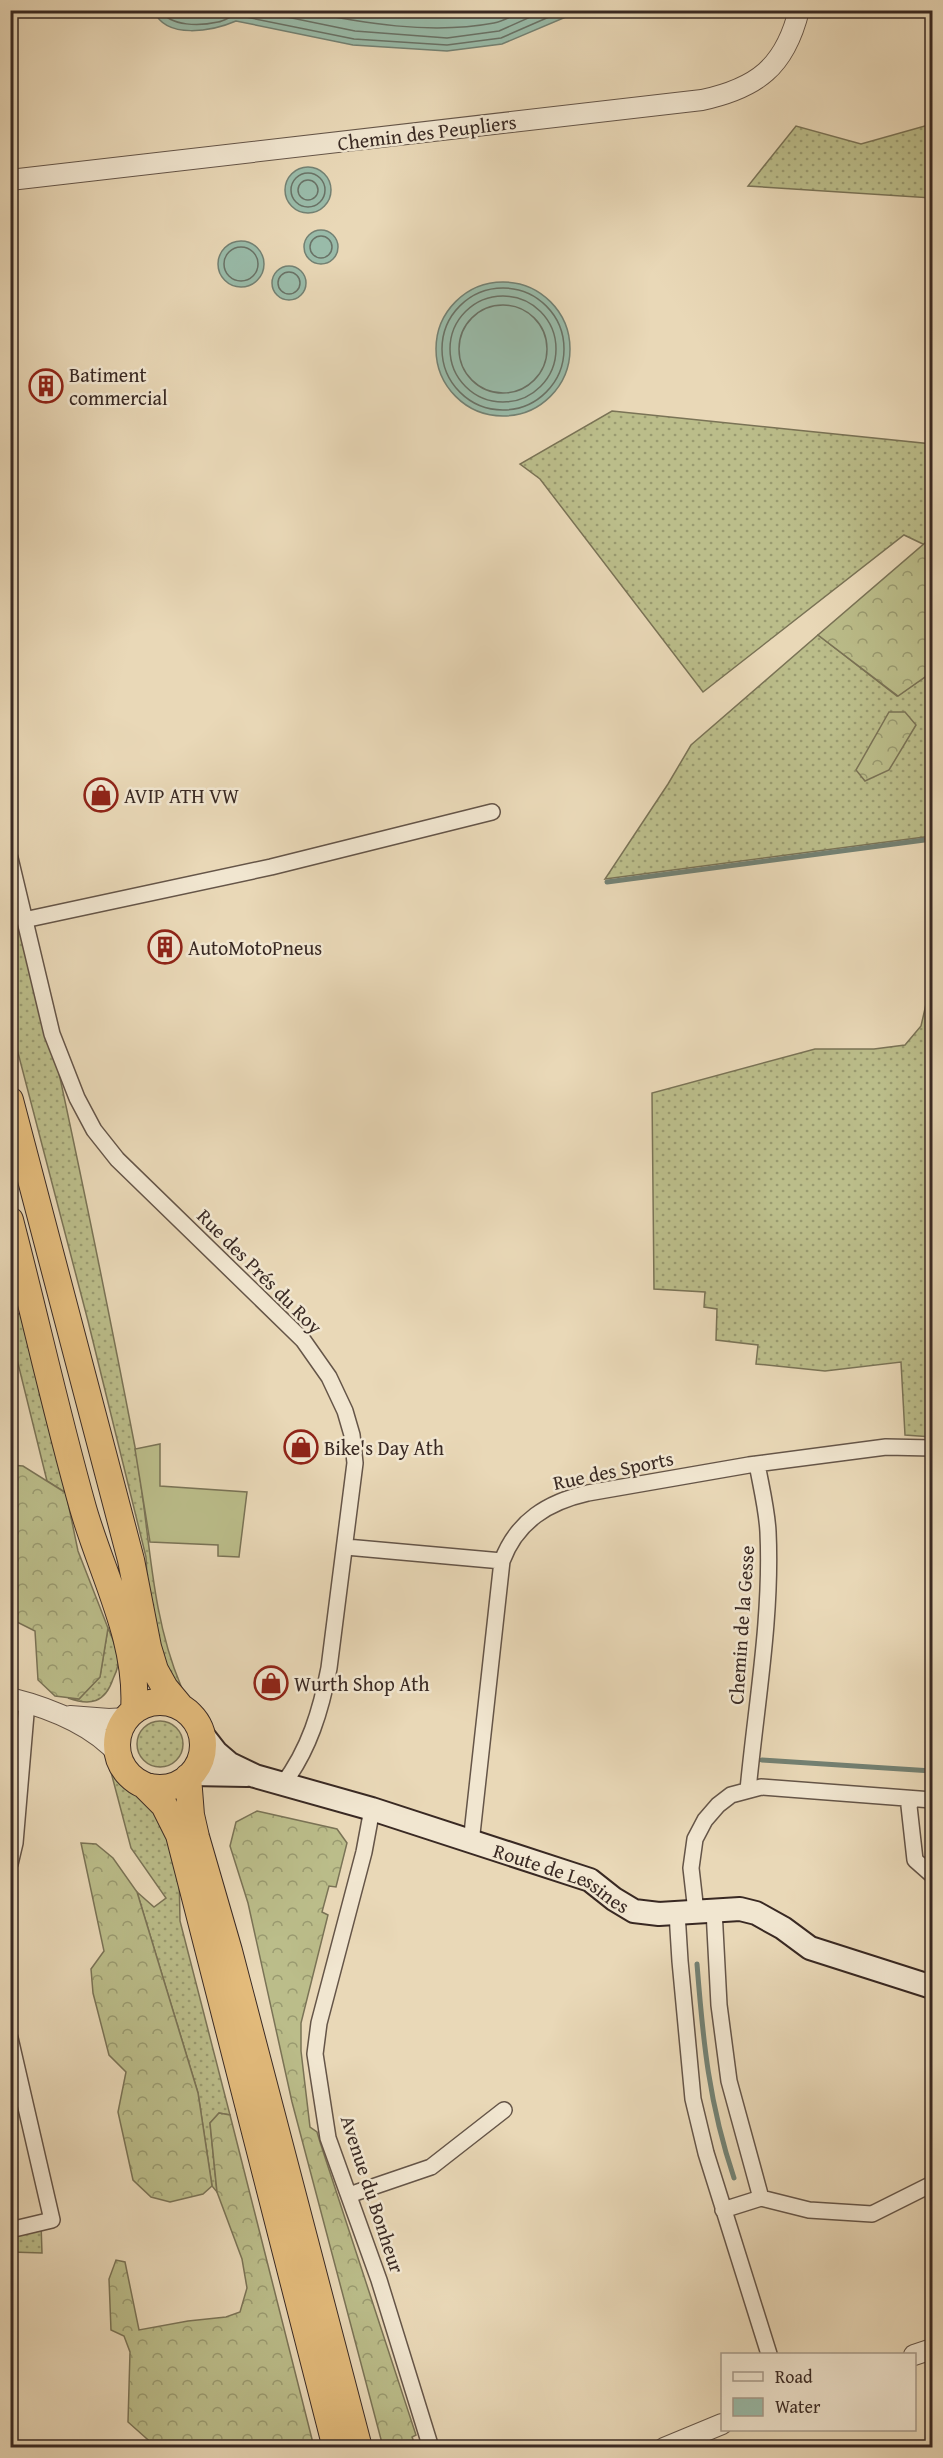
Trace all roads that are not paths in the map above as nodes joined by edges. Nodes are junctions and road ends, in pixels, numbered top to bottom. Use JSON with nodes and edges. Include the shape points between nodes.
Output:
{"nodes":[{"id":1,"x":799,"y":10,"type":"edge"},
{"id":2,"x":10,"y":180,"type":"edge"},
{"id":3,"x":492,"y":813,"type":"dead end"},
{"id":4,"x":10,"y":858,"type":"edge"},
{"id":5,"x":24,"y":920,"type":"junction"},
{"id":6,"x":10,"y":1100,"type":"edge"},
{"id":7,"x":10,"y":1220,"type":"edge"},
{"id":8,"x":933,"y":1448,"type":"edge"},
{"id":9,"x":757,"y":1464,"type":"junction"},
{"id":10,"x":346,"y":1547,"type":"junction"},
{"id":11,"x":502,"y":1561,"type":"junction"},
{"id":12,"x":19,"y":1700,"type":"edge"},
{"id":13,"x":180,"y":1706,"type":"junction"},
{"id":14,"x":130,"y":1714,"type":"junction"},
{"id":15,"x":63,"y":1715,"type":"junction"},
{"id":16,"x":202,"y":1734,"type":"junction"},
{"id":17,"x":119,"y":1755,"type":"junction"},
{"id":18,"x":190,"y":1775,"type":"junction"},
{"id":19,"x":255,"y":1776,"type":"junction"},
{"id":20,"x":283,"y":1784,"type":"junction"},
{"id":21,"x":144,"y":1785,"type":"junction"},
{"id":22,"x":748,"y":1790,"type":"junction"},
{"id":23,"x":912,"y":1800,"type":"junction"},
{"id":24,"x":933,"y":1800,"type":"edge"},
{"id":25,"x":372,"y":1809,"type":"junction"},
{"id":26,"x":471,"y":1843,"type":"junction"},
{"id":27,"x":10,"y":1864,"type":"edge"},
{"id":28,"x":933,"y":1875,"type":"edge"},
{"id":29,"x":696,"y":1912,"type":"junction"},
{"id":30,"x":933,"y":1987,"type":"edge"},
{"id":31,"x":10,"y":2038,"type":"edge"},
{"id":32,"x":17,"y":2103,"type":"edge"},
{"id":33,"x":504,"y":2110,"type":"dead end"},
{"id":34,"x":933,"y":2184,"type":"edge"},
{"id":35,"x":349,"y":2195,"type":"junction"},
{"id":36,"x":760,"y":2198,"type":"junction"},
{"id":37,"x":725,"y":2217,"type":"junction"},
{"id":38,"x":10,"y":2230,"type":"edge"},
{"id":39,"x":933,"y":2349,"type":"edge"},
{"id":40,"x":768,"y":2353,"type":"edge"},
{"id":41,"x":916,"y":2355,"type":"edge"},
{"id":42,"x":721,"y":2425,"type":"edge"},
{"id":43,"x":336,"y":2448,"type":"edge"},
{"id":44,"x":359,"y":2448,"type":"edge"},
{"id":45,"x":431,"y":2448,"type":"edge"},
{"id":46,"x":664,"y":2448,"type":"edge"}],
"edges":[{"from":1,"to":2,"type":"street","name":"Chemin des Peupliers","via":[[785,50],[770,69],[726,95]]},
{"from":3,"to":5,"type":"street","via":[[271,867]]},
{"from":4,"to":5,"type":"street","name":"Rue des Prés du Roy"},
{"from":5,"to":10,"type":"street","name":"Rue des Prés du Roy","via":[[52,1034],[94,1130],[117,1159],[290,1326],[333,1385],[352,1435],[355,1463]]},
{"from":6,"to":13,"type":"highway","via":[[131,1560],[148,1647],[155,1670]]},
{"from":7,"to":14,"type":"highway","via":[[69,1458],[130,1650],[135,1677]]},
{"from":8,"to":9,"type":"street","name":"Rue des Sports","via":[[886,1447]]},
{"from":9,"to":11,"type":"street","name":"Rue des Sports","via":[[564,1498],[531,1519],[508,1545]]},
{"from":9,"to":22,"type":"street","name":"Chemin de la Gesse","via":[[768,1530],[768,1562],[764,1642]]},
{"from":10,"to":11,"type":"street"},
{"from":10,"to":20,"type":"street","name":"Rue des Prés du Roy","via":[[323,1699],[302,1754]]},
{"from":11,"to":26,"type":"street","name":"Rue des Sports"},
{"from":12,"to":15,"type":"street"},
{"from":12,"to":27,"type":"street","via":[[15,1843]]},
{"from":13,"to":14,"type":"highway","via":[[158,1702]]},
{"from":13,"to":16,"type":"highway"},
{"from":14,"to":15,"type":"street","via":[[109,1719]]},
{"from":14,"to":17,"type":"highway","via":[[120,1729]]},
{"from":15,"to":17,"type":"street","via":[[105,1740]]},
{"from":16,"to":18,"type":"highway","via":[[202,1752]]},
{"from":16,"to":19,"type":"main road","name":"Route de Lessines","via":[[230,1764]]},
{"from":17,"to":21,"type":"highway","via":[[130,1775]]},
{"from":18,"to":19,"type":"main road","name":"Route de Lessines"},
{"from":18,"to":21,"type":"highway","via":[[167,1787]]},
{"from":18,"to":44,"type":"highway","via":[[196,1837]]},
{"from":19,"to":20,"type":"main road","name":"Route de Lessines"},
{"from":20,"to":25,"type":"main road","name":"Route de Lessines"},
{"from":21,"to":43,"type":"highway","via":[[164,1805],[179,1835]]},
{"from":22,"to":23,"type":"street","via":[[780,1788]]},
{"from":22,"to":29,"type":"street","via":[[731,1795],[718,1805],[695,1839],[691,1868]]},
{"from":23,"to":24,"type":"street"},
{"from":23,"to":28,"type":"street","via":[[909,1806],[915,1860]]},
{"from":25,"to":26,"type":"main road","name":"Route de Lessines"},
{"from":25,"to":35,"type":"street","name":"Avenue du Bonheur","via":[[319,2022],[315,2054],[328,2138]]},
{"from":26,"to":29,"type":"main road","name":"Route de Lessines","via":[[590,1880],[634,1911]]},
{"from":29,"to":30,"type":"main road","name":"Route de Lessines","via":[[740,1909],[756,1913],[810,1948]]},
{"from":29,"to":36,"type":"street","via":[[719,2005],[729,2081]]},
{"from":29,"to":37,"type":"street","via":[[680,1961],[692,2092]]},
{"from":31,"to":32,"type":"street"},
{"from":32,"to":38,"type":"street","via":[[52,2220]]},
{"from":33,"to":35,"type":"street","via":[[431,2167]]},
{"from":34,"to":36,"type":"street","via":[[872,2214],[809,2210]]},
{"from":35,"to":45,"type":"street","name":"Avenue du Bonheur"},
{"from":36,"to":37,"type":"street"},
{"from":37,"to":40,"type":"street"},
{"from":39,"to":41,"type":"street"},
{"from":42,"to":46,"type":"street"}]}
